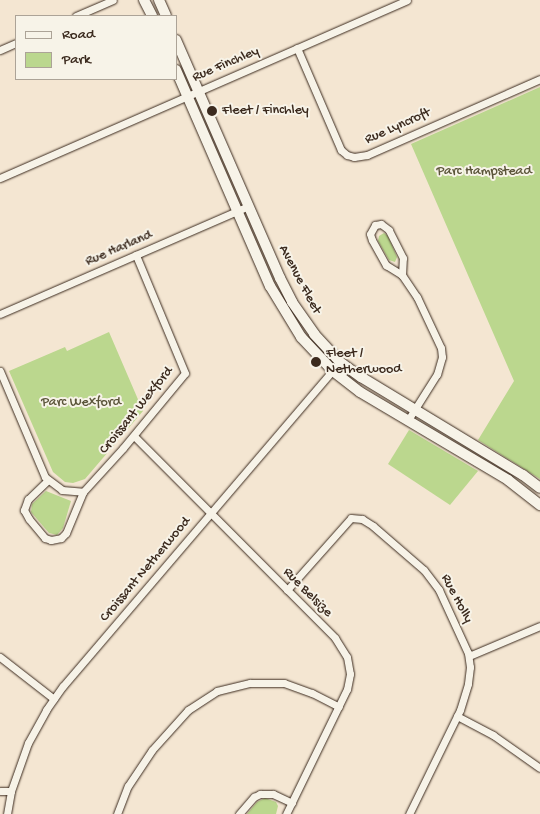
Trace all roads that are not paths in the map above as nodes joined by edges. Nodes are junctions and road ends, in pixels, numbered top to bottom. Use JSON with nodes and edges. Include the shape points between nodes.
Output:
{"nodes":[{"id":1,"x":113,"y":0,"type":"edge"},
{"id":2,"x":144,"y":0,"type":"edge"},
{"id":3,"x":159,"y":0,"type":"edge"},
{"id":4,"x":407,"y":0,"type":"edge"},
{"id":5,"x":78,"y":15,"type":"edge"},
{"id":6,"x":152,"y":15,"type":"edge"},
{"id":7,"x":166,"y":15,"type":"edge"},
{"id":8,"x":15,"y":43,"type":"edge"},
{"id":9,"x":178,"y":45,"type":"edge"},
{"id":10,"x":297,"y":48,"type":"junction"},
{"id":11,"x":0,"y":50,"type":"edge"},
{"id":12,"x":178,"y":75,"type":"edge"},
{"id":13,"x":540,"y":79,"type":"edge"},
{"id":14,"x":198,"y":91,"type":"junction"},
{"id":15,"x":187,"y":96,"type":"junction"},
{"id":16,"x":0,"y":178,"type":"edge"},
{"id":17,"x":248,"y":206,"type":"junction"},
{"id":18,"x":237,"y":211,"type":"junction"},
{"id":19,"x":136,"y":255,"type":"junction"},
{"id":20,"x":402,"y":275,"type":"junction"},
{"id":21,"x":0,"y":314,"type":"edge"},
{"id":22,"x":340,"y":362,"type":"junction"},
{"id":23,"x":333,"y":370,"type":"junction"},
{"id":24,"x":0,"y":371,"type":"edge"},
{"id":25,"x":415,"y":411,"type":"junction"},
{"id":26,"x":408,"y":420,"type":"junction"},
{"id":27,"x":134,"y":436,"type":"junction"},
{"id":28,"x":48,"y":480,"type":"junction"},
{"id":29,"x":540,"y":488,"type":"edge"},
{"id":30,"x":83,"y":492,"type":"junction"},
{"id":31,"x":540,"y":505,"type":"edge"},
{"id":32,"x":211,"y":513,"type":"junction"},
{"id":33,"x":287,"y":590,"type":"junction"},
{"id":34,"x":540,"y":626,"type":"edge"},
{"id":35,"x":469,"y":656,"type":"junction"},
{"id":36,"x":0,"y":657,"type":"edge"},
{"id":37,"x":54,"y":699,"type":"junction"},
{"id":38,"x":339,"y":706,"type":"junction"},
{"id":39,"x":457,"y":716,"type":"junction"},
{"id":40,"x":540,"y":768,"type":"edge"},
{"id":41,"x":0,"y":791,"type":"edge"},
{"id":42,"x":11,"y":791,"type":"junction"},
{"id":43,"x":292,"y":802,"type":"junction"},
{"id":44,"x":7,"y":814,"type":"edge"},
{"id":45,"x":117,"y":814,"type":"edge"},
{"id":46,"x":239,"y":814,"type":"edge"},
{"id":47,"x":286,"y":814,"type":"edge"},
{"id":48,"x":410,"y":814,"type":"edge"}],
"edges":[{"from":1,"to":5,"type":"street"},
{"from":2,"to":6,"type":"main road"},
{"from":3,"to":7,"type":"main road"},
{"from":4,"to":10,"type":"street","name":"Rue Finchley"},
{"from":8,"to":11,"type":"street"},
{"from":9,"to":14,"type":"main road","name":"Avenue Fleet"},
{"from":10,"to":13,"type":"street","name":"Rue Lyncroft","via":[[341,150],[354,157],[367,155]]},
{"from":10,"to":14,"type":"street","name":"Rue Finchley"},
{"from":12,"to":15,"type":"main road","name":"Avenue Fleet"},
{"from":14,"to":15,"type":"street","name":"Rue Finchley"},
{"from":14,"to":17,"type":"main road","name":"Avenue Fleet"},
{"from":15,"to":16,"type":"street","name":"Rue Finchley"},
{"from":15,"to":18,"type":"main road","name":"Avenue Fleet"},
{"from":17,"to":18,"type":"street","name":"Rue Harland"},
{"from":17,"to":22,"type":"main road","name":"Avenue Fleet","via":[[292,302],[314,334]]},
{"from":18,"to":19,"type":"street","name":"Rue Harland"},
{"from":18,"to":23,"type":"main road","name":"Avenue Fleet","via":[[279,303],[301,336]]},
{"from":19,"to":21,"type":"street","name":"Rue Harland"},
{"from":19,"to":27,"type":"street","name":"Croissant Wexford","via":[[185,373]]},
{"from":20,"to":20,"type":"street","via":[[403,258],[389,230],[382,224],[375,225],[370,234],[381,257],[386,265]]},
{"from":20,"to":25,"type":"street","via":[[417,296],[442,357],[437,374]]},
{"from":22,"to":23,"type":"street","name":"Croissant Netherwood"},
{"from":22,"to":25,"type":"main road","name":"Avenue Fleet"},
{"from":23,"to":26,"type":"main road","name":"Avenue Fleet","via":[[360,392]]},
{"from":23,"to":32,"type":"street","name":"Croissant Netherwood"},
{"from":24,"to":28,"type":"street"},
{"from":25,"to":26,"type":"street"},
{"from":25,"to":29,"type":"main road","name":"Avenue Fleet","via":[[516,470]]},
{"from":26,"to":31,"type":"main road","name":"Avenue Fleet","via":[[515,485]]},
{"from":27,"to":30,"type":"street","name":"Croissant Wexford"},
{"from":27,"to":32,"type":"street","name":"Rue Belsize"},
{"from":28,"to":30,"type":"street","via":[[62,490]]},
{"from":28,"to":30,"type":"street","name":"Croissant Wexford","via":[[28,499],[24,510],[45,538],[61,538],[66,533]]},
{"from":32,"to":33,"type":"street","name":"Rue Belsize"},
{"from":32,"to":37,"type":"street","name":"Croissant Netherwood"},
{"from":33,"to":35,"type":"street","name":"Rue Holly","via":[[351,518],[362,519],[432,579],[447,604]]},
{"from":33,"to":38,"type":"street","name":"Rue Belsize","via":[[335,638],[346,654],[350,678]]},
{"from":34,"to":35,"type":"street"},
{"from":35,"to":39,"type":"street","name":"Rue Holly","via":[[468,689]]},
{"from":36,"to":37,"type":"street"},
{"from":37,"to":42,"type":"street","name":"Croissant Netherwood","via":[[28,743]]},
{"from":38,"to":43,"type":"street","name":"Rue Belsize"},
{"from":38,"to":45,"type":"street","via":[[284,683],[250,682],[217,690],[188,710],[152,750],[128,786]]},
{"from":39,"to":40,"type":"street","via":[[493,735]]},
{"from":39,"to":48,"type":"street","name":"Rue Holly"},
{"from":41,"to":42,"type":"street"},
{"from":42,"to":44,"type":"street","name":"Croissant Netherwood"},
{"from":43,"to":46,"type":"street","via":[[273,794],[260,794]]},
{"from":43,"to":47,"type":"street","name":"Rue Belsize"}]}
